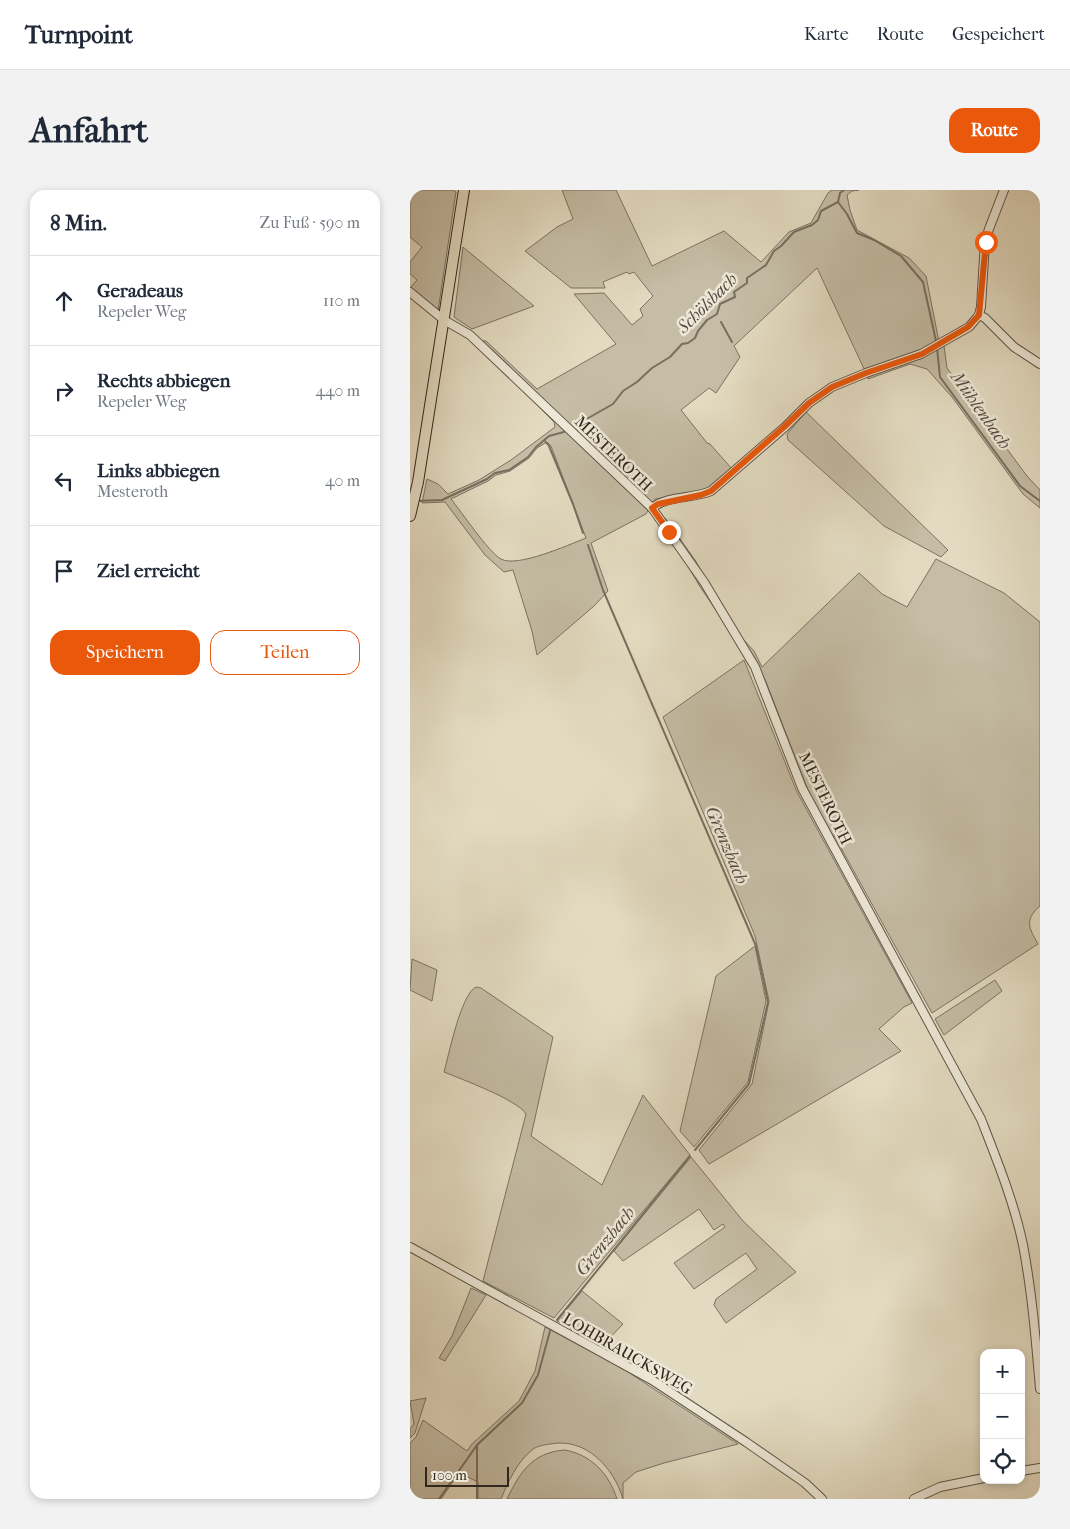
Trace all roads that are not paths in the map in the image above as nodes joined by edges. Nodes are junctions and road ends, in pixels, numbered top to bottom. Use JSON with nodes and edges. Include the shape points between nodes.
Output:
{"nodes":[{"id":1,"x":464,"y":190,"type":"edge"},
{"id":2,"x":1004,"y":190,"type":"edge"},
{"id":3,"x":410,"y":292,"type":"edge"},
{"id":4,"x":979,"y":315,"type":"junction"},
{"id":5,"x":444,"y":320,"type":"junction"},
{"id":6,"x":1040,"y":364,"type":"edge"},
{"id":7,"x":413,"y":494,"type":"edge"},
{"id":8,"x":652,"y":508,"type":"junction"},
{"id":9,"x":410,"y":516,"type":"edge"},
{"id":10,"x":410,"y":1247,"type":"edge"},
{"id":11,"x":1040,"y":1389,"type":"edge"},
{"id":12,"x":1040,"y":1468,"type":"edge"},
{"id":13,"x":1025,"y":1470,"type":"edge"},
{"id":14,"x":980,"y":1479,"type":"edge"},
{"id":15,"x":822,"y":1499,"type":"edge"},
{"id":16,"x":914,"y":1499,"type":"edge"}],
"edges":[{"from":1,"to":5,"type":"main road"},
{"from":2,"to":4,"type":"street","via":[[988,229]]},
{"from":3,"to":5,"type":"street","name":"MESTEROTH"},
{"from":4,"to":6,"type":"street","via":[[1014,347]]},
{"from":4,"to":8,"type":"street","via":[[968,327],[922,354],[832,387],[809,403],[711,491]]},
{"from":5,"to":7,"type":"main road"},
{"from":5,"to":8,"type":"street","name":"MESTEROTH","via":[[470,335]]},
{"from":7,"to":9,"type":"main road"},
{"from":8,"to":11,"type":"street","name":"MESTEROTH","via":[[704,582],[755,667],[802,788],[981,1119],[1004,1176],[1023,1245]]},
{"from":10,"to":15,"type":"street","name":"LOHBRAUCKSWEG","via":[[652,1380],[761,1452]]},
{"from":12,"to":13,"type":"street"},
{"from":14,"to":16,"type":"street","via":[[940,1487]]}]}
